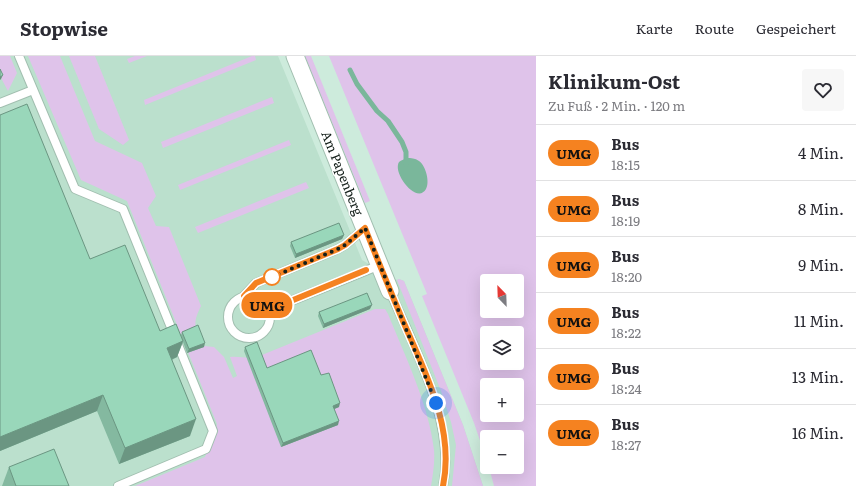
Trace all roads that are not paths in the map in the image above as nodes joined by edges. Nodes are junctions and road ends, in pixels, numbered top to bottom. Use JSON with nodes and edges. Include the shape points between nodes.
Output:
{"nodes":[{"id":1,"x":18,"y":56,"type":"edge"},
{"id":2,"x":295,"y":56,"type":"edge"},
{"id":3,"x":33,"y":90,"type":"junction"},
{"id":4,"x":0,"y":103,"type":"edge"},
{"id":5,"x":365,"y":228,"type":"junction"},
{"id":6,"x":380,"y":265,"type":"junction"},
{"id":7,"x":390,"y":291,"type":"joint"},
{"id":8,"x":244,"y":296,"type":"junction"},
{"id":9,"x":269,"y":310,"type":"junction"},
{"id":10,"x":118,"y":486,"type":"edge"},
{"id":11,"x":443,"y":486,"type":"edge"}],
"edges":[{"from":1,"to":3,"type":"lane"},
{"from":2,"to":5,"type":"street","name":"Am Papenberg"},
{"from":3,"to":4,"type":"lane"},
{"from":3,"to":10,"type":"lane","via":[[75,189],[123,209],[213,431],[206,449]]},
{"from":5,"to":6,"type":"street","name":"Am Papenberg"},
{"from":5,"to":8,"type":"lane","via":[[338,249],[256,283]]},
{"from":6,"to":7,"type":"street","name":"Am Papenberg"},
{"from":6,"to":9,"type":"lane"},
{"from":7,"to":11,"type":"lane","via":[[440,414],[445,445],[446,474]]},
{"from":8,"to":9,"type":"lane","via":[[260,298]]},
{"from":8,"to":9,"type":"lane","via":[[232,303],[228,315],[230,326],[238,335],[251,338],[263,333],[270,321]]}]}
